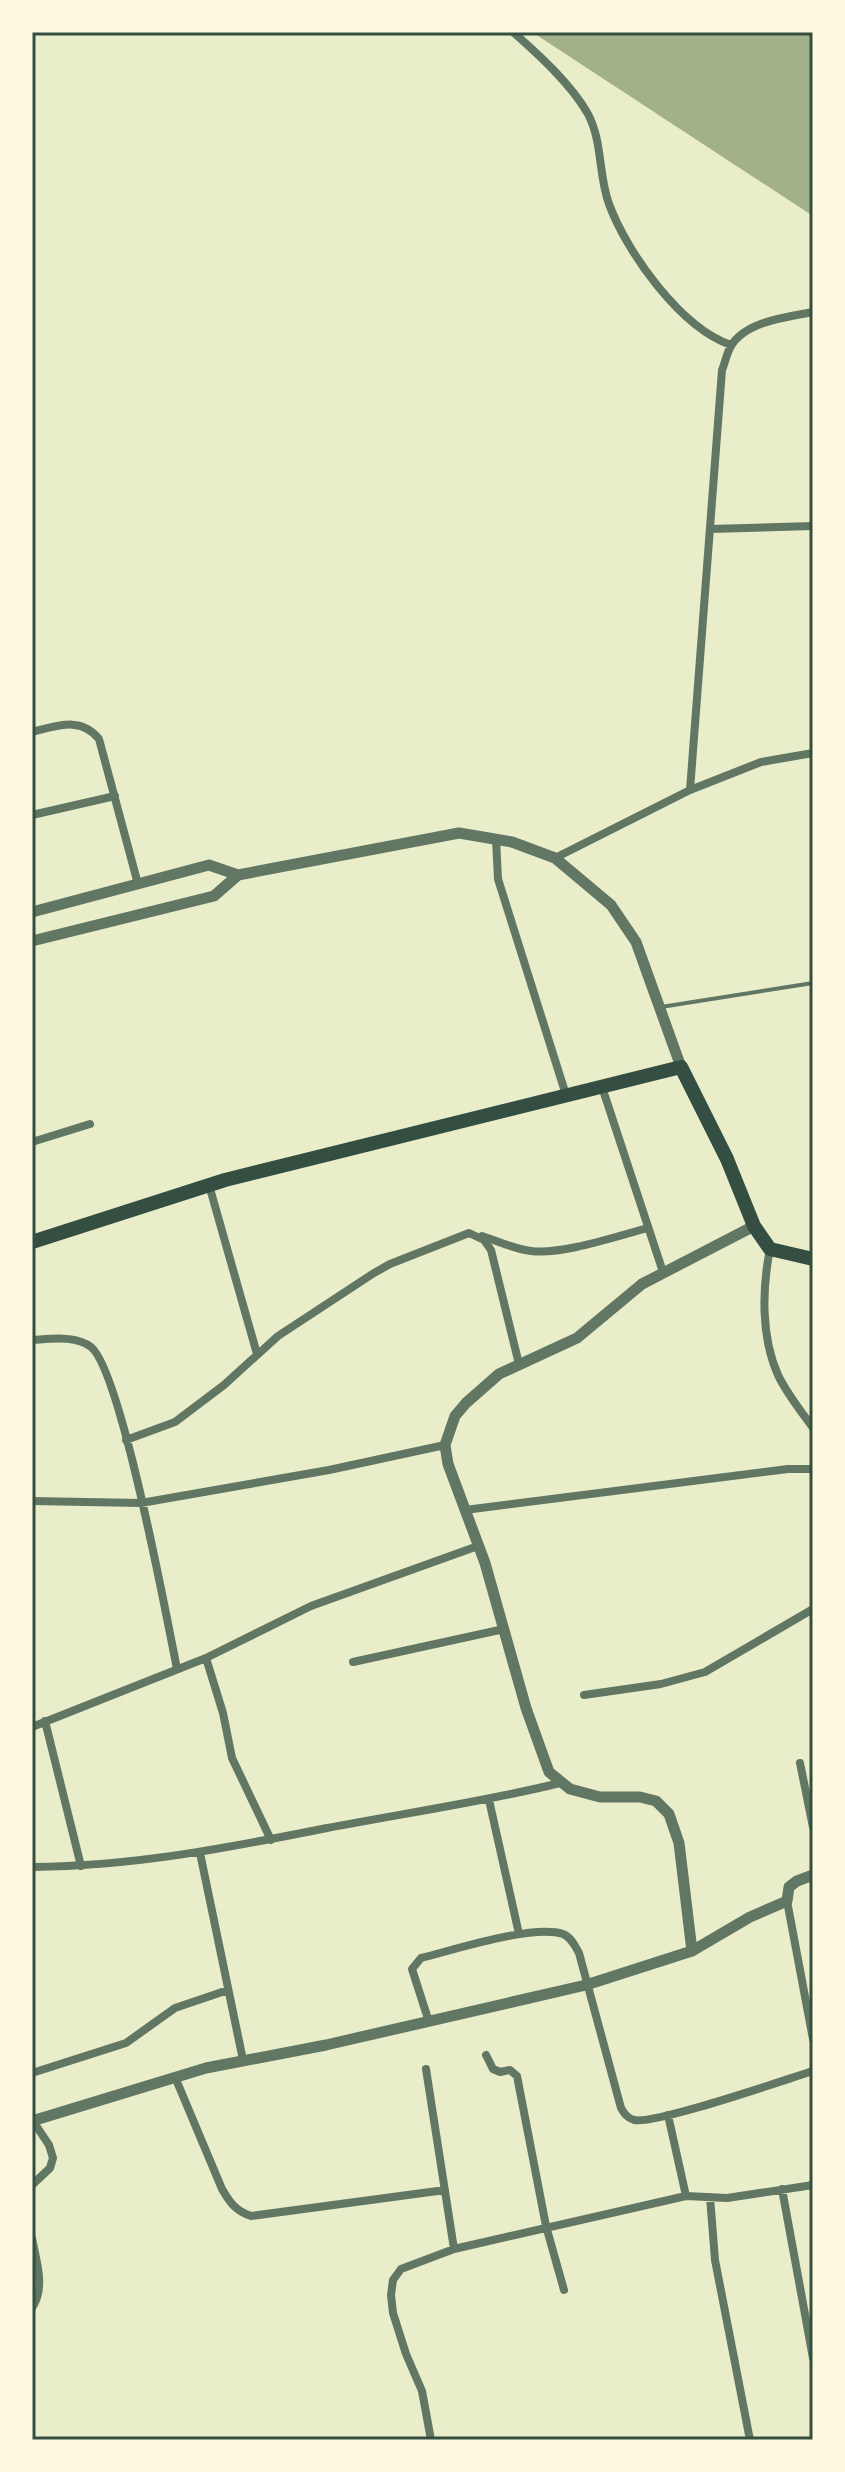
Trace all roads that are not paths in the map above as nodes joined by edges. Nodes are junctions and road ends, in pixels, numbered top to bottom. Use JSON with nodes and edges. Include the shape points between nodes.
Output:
{"nodes":[{"id":1,"x":513,"y":32,"type":"edge"},
{"id":2,"x":813,"y":312,"type":"edge"},
{"id":3,"x":731,"y":345,"type":"junction"},
{"id":4,"x":813,"y":526,"type":"edge"},
{"id":5,"x":710,"y":529,"type":"junction"},
{"id":6,"x":32,"y":732,"type":"edge"},
{"id":7,"x":813,"y":753,"type":"edge"},
{"id":8,"x":690,"y":790,"type":"junction"},
{"id":9,"x":115,"y":796,"type":"junction"},
{"id":10,"x":32,"y":815,"type":"edge"},
{"id":11,"x":496,"y":839,"type":"junction"},
{"id":12,"x":555,"y":858,"type":"junction"},
{"id":13,"x":238,"y":875,"type":"junction"},
{"id":14,"x":138,"y":884,"type":"junction"},
{"id":15,"x":32,"y":912,"type":"edge"},
{"id":16,"x":32,"y":941,"type":"edge"},
{"id":17,"x":813,"y":983,"type":"edge"},
{"id":18,"x":660,"y":1007,"type":"junction"},
{"id":19,"x":681,"y":1067,"type":"junction"},
{"id":20,"x":602,"y":1087,"type":"junction"},
{"id":21,"x":566,"y":1095,"type":"junction"},
{"id":22,"x":90,"y":1124,"type":"dead end"},
{"id":23,"x":32,"y":1142,"type":"edge"},
{"id":24,"x":209,"y":1185,"type":"junction"},
{"id":25,"x":754,"y":1226,"type":"junction"},
{"id":26,"x":648,"y":1228,"type":"junction"},
{"id":27,"x":476,"y":1234,"type":"junction"},
{"id":28,"x":32,"y":1242,"type":"edge"},
{"id":29,"x":770,"y":1249,"type":"junction"},
{"id":30,"x":813,"y":1259,"type":"edge"},
{"id":31,"x":663,"y":1272,"type":"junction"},
{"id":32,"x":32,"y":1340,"type":"edge"},
{"id":33,"x":257,"y":1354,"type":"junction"},
{"id":34,"x":519,"y":1364,"type":"junction"},
{"id":35,"x":813,"y":1428,"type":"edge"},
{"id":36,"x":126,"y":1440,"type":"junction"},
{"id":37,"x":445,"y":1445,"type":"junction"},
{"id":38,"x":813,"y":1469,"type":"edge"},
{"id":39,"x":32,"y":1501,"type":"edge"},
{"id":40,"x":141,"y":1503,"type":"junction"},
{"id":41,"x":465,"y":1510,"type":"junction"},
{"id":42,"x":478,"y":1546,"type":"junction"},
{"id":43,"x":813,"y":1609,"type":"edge"},
{"id":44,"x":504,"y":1629,"type":"junction"},
{"id":45,"x":206,"y":1658,"type":"junction"},
{"id":46,"x":353,"y":1662,"type":"dead end"},
{"id":47,"x":177,"y":1669,"type":"junction"},
{"id":48,"x":584,"y":1695,"type":"dead end"},
{"id":49,"x":45,"y":1721,"type":"junction"},
{"id":50,"x":32,"y":1727,"type":"edge"},
{"id":51,"x":800,"y":1763,"type":"dead end"},
{"id":52,"x":560,"y":1783,"type":"junction"},
{"id":53,"x":489,"y":1800,"type":"junction"},
{"id":54,"x":813,"y":1827,"type":"edge"},
{"id":55,"x":271,"y":1840,"type":"junction"},
{"id":56,"x":200,"y":1853,"type":"junction"},
{"id":57,"x":81,"y":1866,"type":"junction"},
{"id":58,"x":32,"y":1867,"type":"edge"},
{"id":59,"x":813,"y":1875,"type":"edge"},
{"id":60,"x":787,"y":1901,"type":"junction"},
{"id":61,"x":519,"y":1934,"type":"junction"},
{"id":62,"x":692,"y":1951,"type":"junction"},
{"id":63,"x":586,"y":1985,"type":"junction"},
{"id":64,"x":228,"y":1990,"type":"junction"},
{"id":65,"x":429,"y":2022,"type":"junction"},
{"id":66,"x":813,"y":2039,"type":"edge"},
{"id":67,"x":486,"y":2055,"type":"dead end"},
{"id":68,"x":243,"y":2060,"type":"junction"},
{"id":69,"x":426,"y":2069,"type":"dead end"},
{"id":70,"x":813,"y":2071,"type":"edge"},
{"id":71,"x":32,"y":2073,"type":"edge"},
{"id":72,"x":175,"y":2077,"type":"junction"},
{"id":73,"x":668,"y":2115,"type":"junction"},
{"id":74,"x":32,"y":2121,"type":"edge"},
{"id":75,"x":32,"y":2185,"type":"edge"},
{"id":76,"x":813,"y":2185,"type":"edge"},
{"id":77,"x":782,"y":2189,"type":"junction"},
{"id":78,"x":445,"y":2190,"type":"junction"},
{"id":79,"x":686,"y":2196,"type":"junction"},
{"id":80,"x":710,"y":2197,"type":"junction"},
{"id":81,"x":546,"y":2226,"type":"junction"},
{"id":82,"x":32,"y":2238,"type":"edge"},
{"id":83,"x":454,"y":2249,"type":"junction"},
{"id":84,"x":564,"y":2290,"type":"dead end"},
{"id":85,"x":32,"y":2308,"type":"edge"},
{"id":86,"x":813,"y":2358,"type":"edge"},
{"id":87,"x":431,"y":2440,"type":"edge"},
{"id":88,"x":750,"y":2440,"type":"edge"}],
"edges":[{"from":1,"to":3,"type":"street","via":[[546,61],[587,113],[600,147],[608,202],[651,277],[705,334]]},
{"from":2,"to":3,"type":"street","via":[[755,328]]},
{"from":3,"to":5,"type":"street","via":[[722,370]]},
{"from":4,"to":5,"type":"street"},
{"from":5,"to":8,"type":"street"},
{"from":6,"to":9,"type":"street","via":[[65,724],[87,727],[104,750]]},
{"from":7,"to":8,"type":"street","via":[[761,762]]},
{"from":8,"to":12,"type":"street"},
{"from":9,"to":10,"type":"street"},
{"from":9,"to":14,"type":"street"},
{"from":11,"to":12,"type":"street"},
{"from":11,"to":13,"type":"street","via":[[459,833]]},
{"from":11,"to":21,"type":"street","via":[[503,894]]},
{"from":12,"to":18,"type":"street","via":[[611,905],[636,942]]},
{"from":13,"to":14,"type":"street","via":[[209,865]]},
{"from":13,"to":16,"type":"street","via":[[214,896]]},
{"from":14,"to":15,"type":"street"},
{"from":17,"to":18,"type":"lane"},
{"from":18,"to":19,"type":"street"},
{"from":19,"to":20,"type":"main road"},
{"from":19,"to":25,"type":"main road"},
{"from":20,"to":21,"type":"main road"},
{"from":20,"to":26,"type":"street"},
{"from":21,"to":24,"type":"main road"},
{"from":22,"to":23,"type":"street"},
{"from":24,"to":28,"type":"main road"},
{"from":24,"to":33,"type":"street"},
{"from":25,"to":29,"type":"main road"},
{"from":25,"to":31,"type":"street"},
{"from":26,"to":27,"type":"street","via":[[540,1251]]},
{"from":26,"to":31,"type":"street"},
{"from":27,"to":33,"type":"street","via":[[390,1264]]},
{"from":27,"to":34,"type":"street","via":[[491,1250]]},
{"from":29,"to":30,"type":"main road"},
{"from":29,"to":35,"type":"street","via":[[764,1295],[772,1358]]},
{"from":31,"to":34,"type":"street","via":[[577,1338]]},
{"from":32,"to":36,"type":"street","via":[[80,1341],[97,1353]]},
{"from":33,"to":36,"type":"street","via":[[175,1422]]},
{"from":34,"to":37,"type":"street","via":[[466,1403],[455,1416]]},
{"from":36,"to":40,"type":"street"},
{"from":37,"to":40,"type":"street"},
{"from":37,"to":41,"type":"street"},
{"from":38,"to":41,"type":"street"},
{"from":39,"to":40,"type":"street"},
{"from":40,"to":47,"type":"street"},
{"from":41,"to":42,"type":"street"},
{"from":42,"to":44,"type":"street"},
{"from":42,"to":45,"type":"street","via":[[311,1606]]},
{"from":43,"to":48,"type":"street","via":[[705,1672]]},
{"from":44,"to":46,"type":"street"},
{"from":44,"to":52,"type":"street","via":[[540,1750]]},
{"from":45,"to":47,"type":"street"},
{"from":45,"to":55,"type":"street","via":[[232,1758]]},
{"from":47,"to":49,"type":"street"},
{"from":49,"to":50,"type":"street"},
{"from":49,"to":57,"type":"street"},
{"from":51,"to":54,"type":"street"},
{"from":52,"to":53,"type":"street"},
{"from":52,"to":62,"type":"street","via":[[600,1797],[656,1801],[669,1814],[679,1843]]},
{"from":53,"to":55,"type":"street"},
{"from":53,"to":61,"type":"street"},
{"from":55,"to":56,"type":"street"},
{"from":56,"to":57,"type":"street"},
{"from":56,"to":64,"type":"street"},
{"from":57,"to":58,"type":"street"},
{"from":59,"to":60,"type":"street","via":[[789,1887]]},
{"from":60,"to":62,"type":"street"},
{"from":60,"to":66,"type":"street"},
{"from":61,"to":63,"type":"street","via":[[563,1934],[571,1939]]},
{"from":61,"to":65,"type":"street","via":[[415,1962],[412,1969]]},
{"from":62,"to":63,"type":"street"},
{"from":63,"to":65,"type":"street"},
{"from":63,"to":73,"type":"street","via":[[621,2108],[636,2121]]},
{"from":64,"to":68,"type":"street"},
{"from":64,"to":71,"type":"street","via":[[175,2008],[126,2043]]},
{"from":65,"to":68,"type":"street"},
{"from":67,"to":81,"type":"street","via":[[493,2069],[517,2076]]},
{"from":68,"to":72,"type":"street"},
{"from":69,"to":78,"type":"street"},
{"from":70,"to":73,"type":"street"},
{"from":72,"to":74,"type":"street"},
{"from":72,"to":78,"type":"street","via":[[222,2189],[239,2212],[251,2216]]},
{"from":73,"to":79,"type":"street"},
{"from":74,"to":75,"type":"street","via":[[53,2158]]},
{"from":76,"to":77,"type":"street"},
{"from":77,"to":80,"type":"street"},
{"from":77,"to":86,"type":"street"},
{"from":78,"to":83,"type":"street"},
{"from":79,"to":80,"type":"street"},
{"from":79,"to":81,"type":"street"},
{"from":80,"to":88,"type":"street","via":[[721,2295]]},
{"from":81,"to":83,"type":"street"},
{"from":81,"to":84,"type":"street"},
{"from":82,"to":85,"type":"street","via":[[39,2283],[39,2298]]},
{"from":83,"to":87,"type":"street","via":[[401,2269],[391,2295],[422,2391]]}]}
